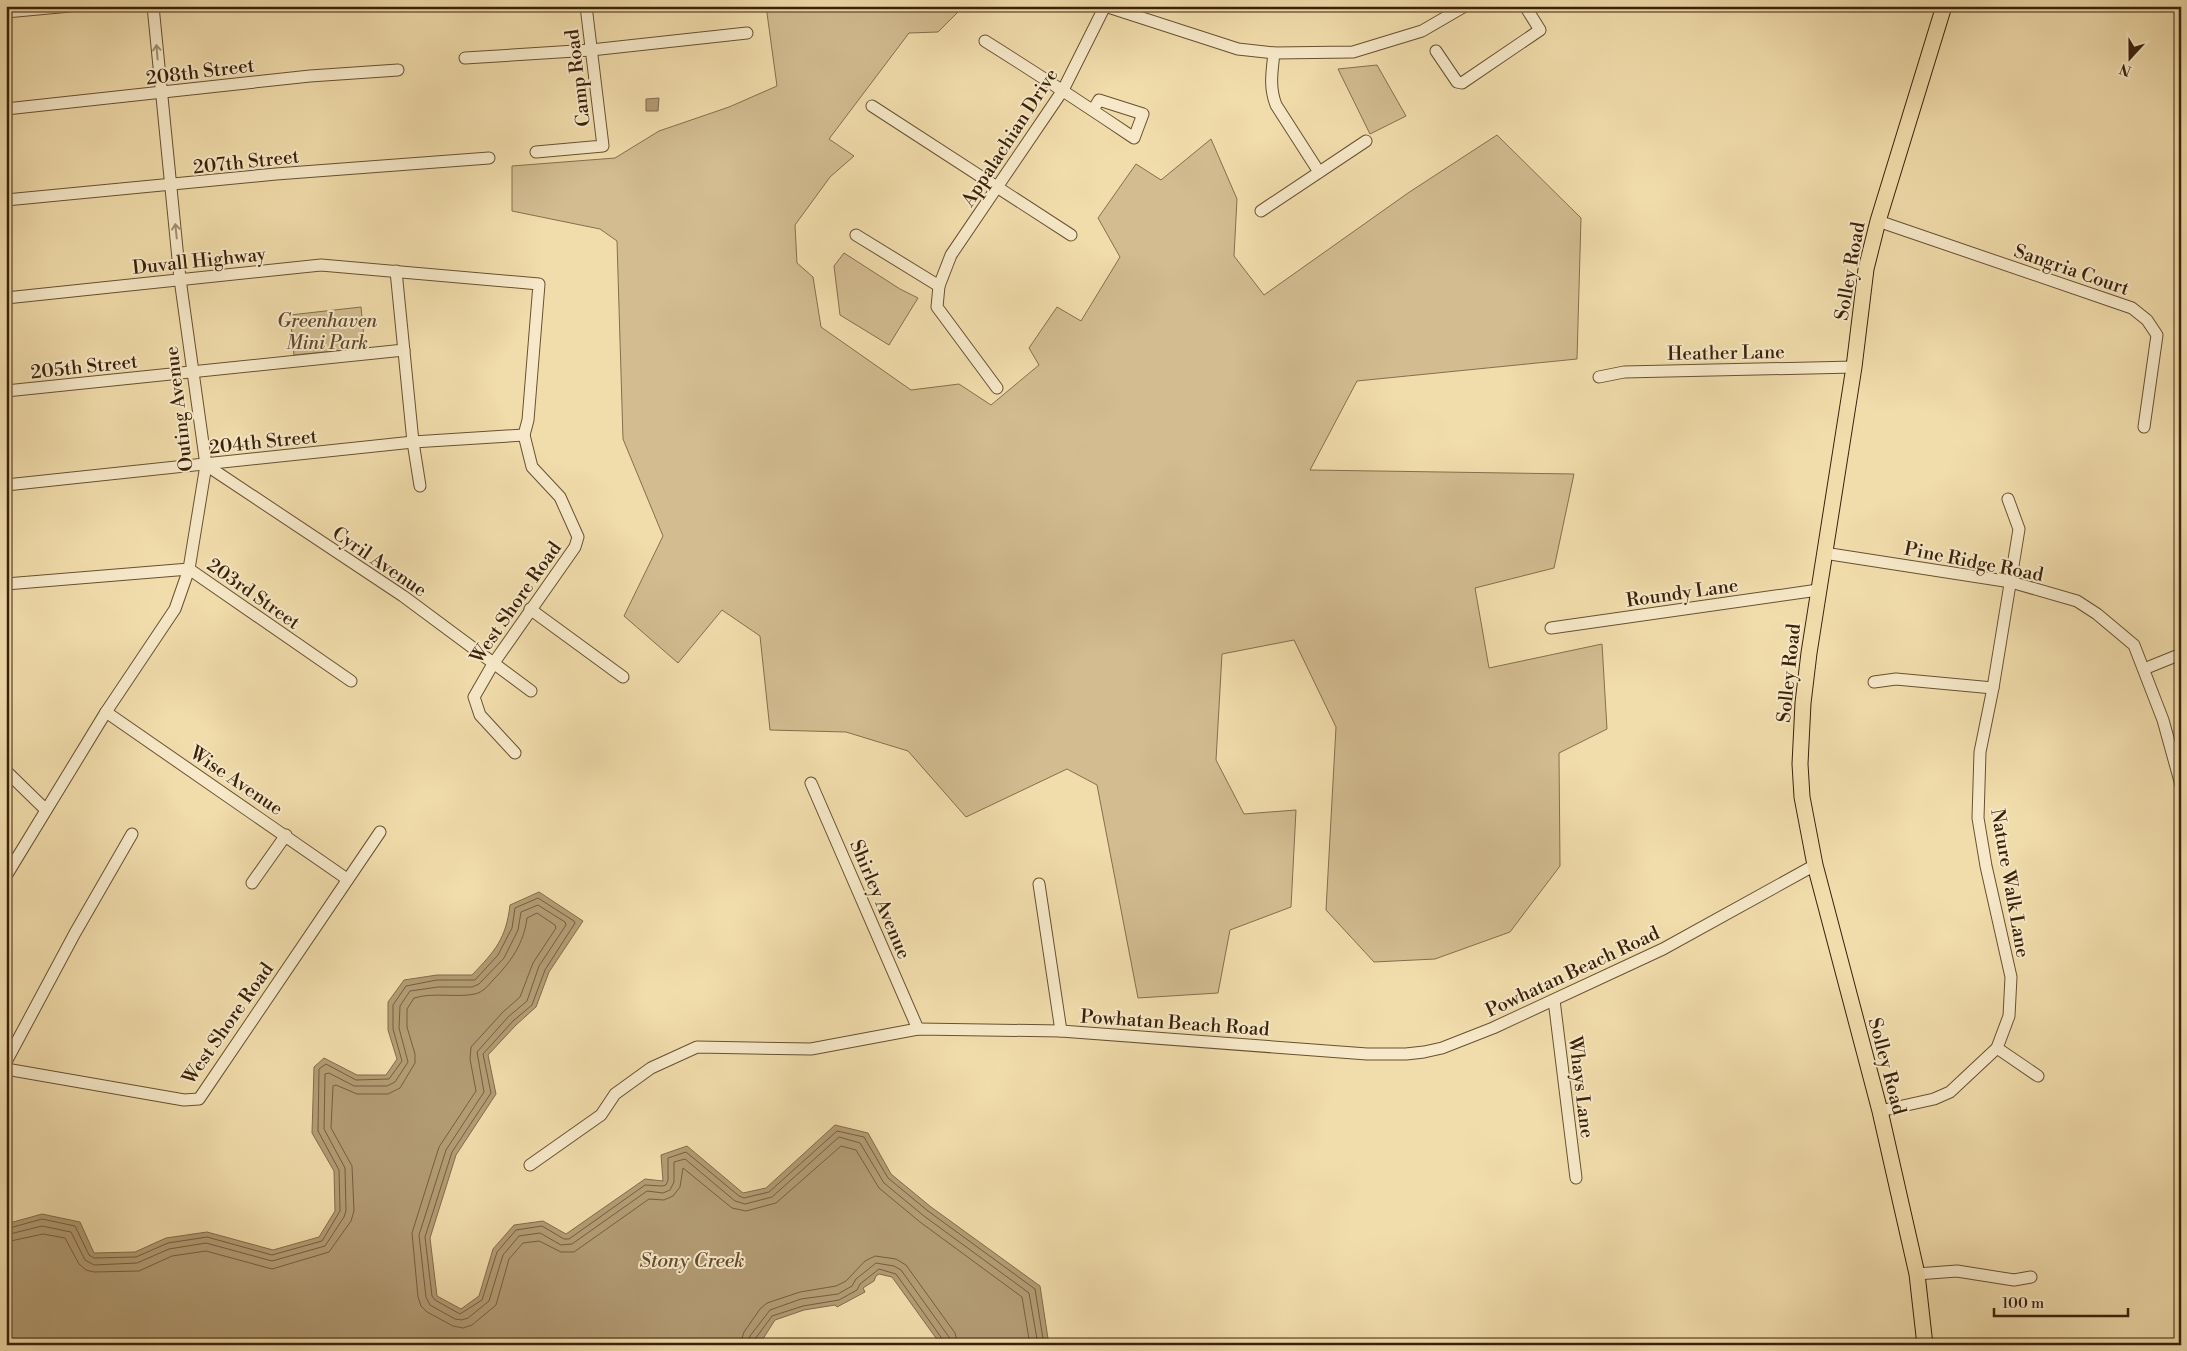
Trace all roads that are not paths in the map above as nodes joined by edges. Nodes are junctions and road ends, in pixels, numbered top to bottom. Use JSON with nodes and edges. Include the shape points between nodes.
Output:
{"nodes":[{"id":1,"x":70,"y":6,"type":"edge"},
{"id":2,"x":152,"y":6,"type":"edge"},
{"id":3,"x":586,"y":6,"type":"edge"},
{"id":4,"x":1105,"y":6,"type":"edge"},
{"id":5,"x":1466,"y":6,"type":"edge"},
{"id":6,"x":1525,"y":6,"type":"edge"},
{"id":7,"x":1944,"y":6,"type":"edge"},
{"id":8,"x":6,"y":12,"type":"edge"},
{"id":9,"x":747,"y":33,"type":"dead end"},
{"id":10,"x":985,"y":41,"type":"dead end"},
{"id":11,"x":591,"y":50,"type":"junction"},
{"id":12,"x":1436,"y":51,"type":"dead end"},
{"id":13,"x":1274,"y":53,"type":"junction"},
{"id":14,"x":464,"y":58,"type":"dead end"},
{"id":15,"x":398,"y":70,"type":"dead end"},
{"id":16,"x":1063,"y":90,"type":"junction"},
{"id":17,"x":161,"y":93,"type":"junction"},
{"id":18,"x":872,"y":106,"type":"dead end"},
{"id":19,"x":6,"y":108,"type":"edge"},
{"id":20,"x":1094,"y":110,"type":"dead end"},
{"id":21,"x":1366,"y":141,"type":"dead end"},
{"id":22,"x":536,"y":152,"type":"dead end"},
{"id":23,"x":489,"y":158,"type":"dead end"},
{"id":24,"x":1318,"y":172,"type":"junction"},
{"id":25,"x":171,"y":186,"type":"junction"},
{"id":26,"x":999,"y":188,"type":"junction"},
{"id":27,"x":6,"y":200,"type":"edge"},
{"id":28,"x":1261,"y":211,"type":"dead end"},
{"id":29,"x":1878,"y":221,"type":"junction"},
{"id":30,"x":856,"y":235,"type":"dead end"},
{"id":31,"x":1071,"y":235,"type":"dead end"},
{"id":32,"x":396,"y":271,"type":"junction"},
{"id":33,"x":180,"y":279,"type":"junction"},
{"id":34,"x":939,"y":286,"type":"junction"},
{"id":35,"x":6,"y":298,"type":"edge"},
{"id":36,"x":404,"y":350,"type":"junction"},
{"id":37,"x":1854,"y":366,"type":"junction"},
{"id":38,"x":192,"y":372,"type":"junction"},
{"id":39,"x":1599,"y":377,"type":"dead end"},
{"id":40,"x":997,"y":388,"type":"dead end"},
{"id":41,"x":6,"y":392,"type":"edge"},
{"id":42,"x":2144,"y":428,"type":"dead end"},
{"id":43,"x":524,"y":435,"type":"junction"},
{"id":44,"x":413,"y":442,"type":"junction"},
{"id":45,"x":206,"y":465,"type":"junction"},
{"id":46,"x":6,"y":485,"type":"edge"},
{"id":47,"x":420,"y":486,"type":"dead end"},
{"id":48,"x":2008,"y":499,"type":"dead end"},
{"id":49,"x":1824,"y":553,"type":"junction"},
{"id":50,"x":190,"y":569,"type":"junction"},
{"id":51,"x":2011,"y":582,"type":"junction"},
{"id":52,"x":6,"y":584,"type":"edge"},
{"id":53,"x":1818,"y":590,"type":"junction"},
{"id":54,"x":530,"y":609,"type":"junction"},
{"id":55,"x":1551,"y":628,"type":"dead end"},
{"id":56,"x":2181,"y":654,"type":"edge"},
{"id":57,"x":493,"y":664,"type":"junction"},
{"id":58,"x":2144,"y":669,"type":"junction"},
{"id":59,"x":623,"y":677,"type":"dead end"},
{"id":60,"x":351,"y":681,"type":"dead end"},
{"id":61,"x":1874,"y":682,"type":"dead end"},
{"id":62,"x":1993,"y":688,"type":"junction"},
{"id":63,"x":531,"y":691,"type":"dead end"},
{"id":64,"x":106,"y":712,"type":"junction"},
{"id":65,"x":515,"y":753,"type":"dead end"},
{"id":66,"x":6,"y":771,"type":"edge"},
{"id":67,"x":811,"y":783,"type":"dead end"},
{"id":68,"x":2181,"y":785,"type":"edge"},
{"id":69,"x":46,"y":810,"type":"junction"},
{"id":70,"x":380,"y":832,"type":"dead end"},
{"id":71,"x":132,"y":834,"type":"dead end"},
{"id":72,"x":286,"y":835,"type":"junction"},
{"id":73,"x":1815,"y":865,"type":"junction"},
{"id":74,"x":6,"y":876,"type":"edge"},
{"id":75,"x":346,"y":879,"type":"junction"},
{"id":76,"x":252,"y":883,"type":"dead end"},
{"id":77,"x":1039,"y":884,"type":"dead end"},
{"id":78,"x":1554,"y":1000,"type":"junction"},
{"id":79,"x":918,"y":1029,"type":"junction"},
{"id":80,"x":1061,"y":1031,"type":"junction"},
{"id":81,"x":1997,"y":1048,"type":"junction"},
{"id":82,"x":6,"y":1062,"type":"edge"},
{"id":83,"x":6,"y":1069,"type":"edge"},
{"id":84,"x":2038,"y":1076,"type":"dead end"},
{"id":85,"x":1880,"y":1111,"type":"junction"},
{"id":86,"x":530,"y":1165,"type":"dead end"},
{"id":87,"x":1576,"y":1178,"type":"dead end"},
{"id":88,"x":1917,"y":1274,"type":"junction"},
{"id":89,"x":2031,"y":1277,"type":"dead end"},
{"id":90,"x":1925,"y":1345,"type":"edge"}],
"edges":[{"from":1,"to":8,"type":"street"},
{"from":17,"to":2,"type":"street","name":"Outing Avenue","one_way":true},
{"from":3,"to":11,"type":"street","name":"Camp Road"},
{"from":4,"to":13,"type":"street","via":[[1238,49]]},
{"from":4,"to":16,"type":"street","name":"Appalachian Drive"},
{"from":5,"to":13,"type":"street","via":[[1422,31],[1353,52]]},
{"from":6,"to":12,"type":"street","via":[[1540,30],[1462,83],[1457,82]]},
{"from":7,"to":29,"type":"main road","name":"Solley Road"},
{"from":9,"to":11,"type":"street"},
{"from":10,"to":16,"type":"street"},
{"from":11,"to":14,"type":"street"},
{"from":11,"to":22,"type":"street","name":"Camp Road","via":[[603,146]]},
{"from":13,"to":24,"type":"street","via":[[1271,85],[1276,105]]},
{"from":15,"to":17,"type":"street","name":"208th Street","via":[[310,76]]},
{"from":16,"to":20,"type":"street"},
{"from":16,"to":26,"type":"street","name":"Appalachian Drive"},
{"from":17,"to":19,"type":"street","name":"208th Street"},
{"from":17,"to":25,"type":"street","name":"Outing Avenue"},
{"from":18,"to":26,"type":"street"},
{"from":21,"to":24,"type":"street"},
{"from":23,"to":25,"type":"street","name":"207th Street","via":[[276,174]]},
{"from":24,"to":28,"type":"street"},
{"from":25,"to":27,"type":"street","name":"207th Street"},
{"from":33,"to":25,"type":"street","name":"Outing Avenue","one_way":true},
{"from":26,"to":31,"type":"street"},
{"from":26,"to":34,"type":"street","name":"Appalachian Drive","via":[[951,255]]},
{"from":29,"to":37,"type":"main road","name":"Solley Road","via":[[1866,269]]},
{"from":29,"to":42,"type":"street","name":"Sangria Court","via":[[2132,308],[2147,320],[2157,335]]},
{"from":30,"to":34,"type":"street"},
{"from":32,"to":33,"type":"street","name":"Duvall Highway","via":[[321,265]]},
{"from":32,"to":36,"type":"street"},
{"from":32,"to":43,"type":"street","name":"West Shore Road","via":[[539,284]]},
{"from":33,"to":35,"type":"street","name":"Duvall Highway"},
{"from":33,"to":38,"type":"street","name":"Outing Avenue"},
{"from":34,"to":40,"type":"street","via":[[937,307]]},
{"from":36,"to":38,"type":"street","name":"205th Street"},
{"from":36,"to":44,"type":"street"},
{"from":37,"to":39,"type":"street","name":"Heather Lane","via":[[1624,372]]},
{"from":37,"to":49,"type":"main road","name":"Solley Road"},
{"from":38,"to":41,"type":"street","name":"205th Street"},
{"from":38,"to":45,"type":"street","name":"Outing Avenue"},
{"from":43,"to":44,"type":"street","name":"204th Street"},
{"from":43,"to":54,"type":"street","name":"West Shore Road","via":[[532,467],[560,497],[578,537],[576,547]]},
{"from":44,"to":45,"type":"street","name":"204th Street"},
{"from":44,"to":47,"type":"street"},
{"from":45,"to":46,"type":"street","name":"204th Street"},
{"from":45,"to":50,"type":"street","name":"Outing Avenue"},
{"from":45,"to":57,"type":"street","name":"Cyril Avenue","via":[[403,596]]},
{"from":48,"to":51,"type":"street","name":"Nature Walk Lane","via":[[2019,529]]},
{"from":49,"to":51,"type":"street","name":"Pine Ridge Road"},
{"from":49,"to":53,"type":"main road","name":"Solley Road"},
{"from":50,"to":52,"type":"street","name":"203rd Street"},
{"from":50,"to":60,"type":"street","name":"203rd Street"},
{"from":50,"to":64,"type":"street","name":"Outing Avenue","via":[[175,609]]},
{"from":51,"to":58,"type":"street","name":"Pine Ridge Road","via":[[2077,601],[2097,614],[2134,646]]},
{"from":51,"to":62,"type":"street","name":"Nature Walk Lane"},
{"from":53,"to":55,"type":"street","name":"Roundy Lane"},
{"from":53,"to":73,"type":"main road","name":"Solley Road","via":[[1803,703],[1800,764],[1802,798]]},
{"from":54,"to":57,"type":"street","name":"West Shore Road"},
{"from":54,"to":59,"type":"street"},
{"from":56,"to":58,"type":"street"},
{"from":57,"to":63,"type":"street","name":"Cyril Avenue"},
{"from":57,"to":65,"type":"street","name":"West Shore Road","via":[[474,698],[480,714]]},
{"from":58,"to":68,"type":"street","name":"Pine Ridge Road"},
{"from":61,"to":62,"type":"street","via":[[1896,679]]},
{"from":62,"to":81,"type":"street","name":"Nature Walk Lane","via":[[1980,752],[1978,818],[2011,977],[2009,1016]]},
{"from":64,"to":69,"type":"street","name":"Outing Avenue"},
{"from":64,"to":72,"type":"street","name":"Wise Avenue"},
{"from":66,"to":69,"type":"street"},
{"from":67,"to":79,"type":"street","name":"Shirley Avenue"},
{"from":69,"to":74,"type":"street","name":"Outing Avenue"},
{"from":70,"to":75,"type":"street","name":"West Shore Road"},
{"from":71,"to":82,"type":"street"},
{"from":72,"to":75,"type":"street","name":"Wise Avenue"},
{"from":72,"to":76,"type":"street"},
{"from":73,"to":78,"type":"street","name":"Powhatan Beach Road","via":[[1664,949]]},
{"from":73,"to":85,"type":"main road","name":"Solley Road"},
{"from":75,"to":83,"type":"street","name":"West Shore Road","via":[[199,1098],[184,1100]]},
{"from":77,"to":80,"type":"street"},
{"from":78,"to":80,"type":"street","name":"Powhatan Beach Road","via":[[1442,1048],[1406,1054],[1367,1054]]},
{"from":78,"to":87,"type":"street","name":"Whays Lane"},
{"from":79,"to":80,"type":"street","name":"Powhatan Beach Road"},
{"from":79,"to":86,"type":"street","name":"Powhatan Beach Road","via":[[811,1049],[696,1047],[651,1068],[615,1094],[601,1115]]},
{"from":81,"to":84,"type":"street"},
{"from":81,"to":85,"type":"street","name":"Nature Walk Lane","via":[[1950,1092],[1934,1099]]},
{"from":85,"to":88,"type":"main road","name":"Solley Road"},
{"from":88,"to":89,"type":"street","via":[[1957,1271],[2014,1280]]},
{"from":88,"to":90,"type":"main road","name":"Solley Road"}]}
